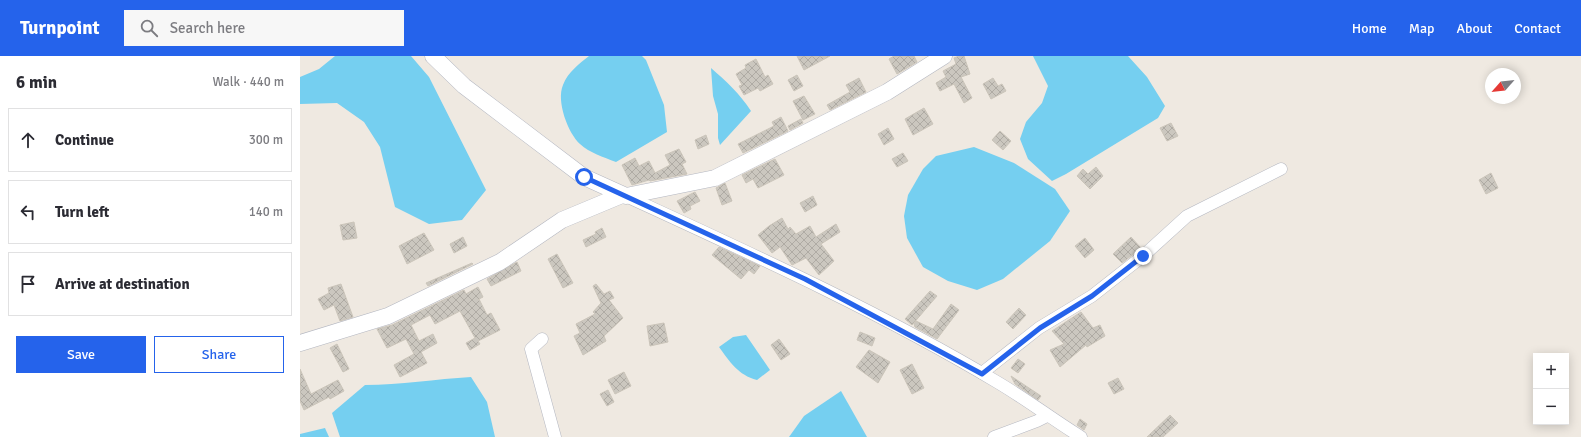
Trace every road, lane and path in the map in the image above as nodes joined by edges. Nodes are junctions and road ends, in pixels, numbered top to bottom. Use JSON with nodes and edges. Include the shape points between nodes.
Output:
{"nodes":[{"id":1,"x":433,"y":56,"type":"edge"},
{"id":2,"x":944,"y":56,"type":"edge"},
{"id":3,"x":1281,"y":169,"type":"dead end"},
{"id":4,"x":624,"y":196,"type":"junction"},
{"id":5,"x":542,"y":338,"type":"dead end"},
{"id":6,"x":300,"y":343,"type":"edge"},
{"id":7,"x":982,"y":374,"type":"junction"},
{"id":8,"x":1047,"y":416,"type":"junction"},
{"id":9,"x":555,"y":437,"type":"edge"},
{"id":10,"x":994,"y":437,"type":"edge"},
{"id":11,"x":1081,"y":437,"type":"edge"}],
"edges":[{"from":1,"to":4,"type":"street","via":[[464,86],[584,177]]},
{"from":2,"to":4,"type":"street","via":[[887,92],[715,178]]},
{"from":3,"to":7,"type":"street","via":[[1187,216],[1143,256],[1092,296],[1040,328]]},
{"from":4,"to":6,"type":"street","via":[[562,220],[500,262],[388,316]]},
{"from":4,"to":7,"type":"street","via":[[805,279]]},
{"from":5,"to":9,"type":"street","via":[[531,349]]},
{"from":7,"to":8,"type":"street"},
{"from":8,"to":10,"type":"street"},
{"from":8,"to":11,"type":"street"}]}
